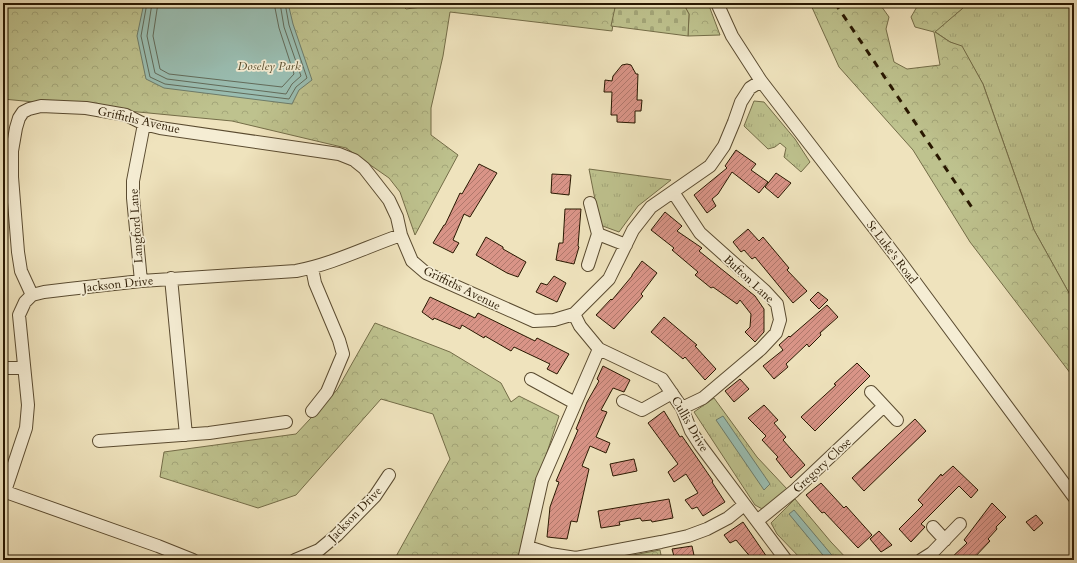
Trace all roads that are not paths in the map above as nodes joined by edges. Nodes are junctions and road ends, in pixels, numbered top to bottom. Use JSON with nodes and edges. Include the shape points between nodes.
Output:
{"nodes":[{"id":1,"x":717,"y":3,"type":"edge"},
{"id":2,"x":761,"y":81,"type":"junction"},
{"id":3,"x":144,"y":124,"type":"junction"},
{"id":4,"x":673,"y":192,"type":"junction"},
{"id":5,"x":590,"y":203,"type":"dead end"},
{"id":6,"x":598,"y":234,"type":"junction"},
{"id":7,"x":401,"y":235,"type":"junction"},
{"id":8,"x":626,"y":245,"type":"junction"},
{"id":9,"x":588,"y":265,"type":"dead end"},
{"id":10,"x":312,"y":268,"type":"junction"},
{"id":11,"x":171,"y":278,"type":"junction"},
{"id":12,"x":141,"y":281,"type":"junction"},
{"id":13,"x":32,"y":295,"type":"junction"},
{"id":14,"x":574,"y":314,"type":"junction"},
{"id":15,"x":599,"y":349,"type":"junction"},
{"id":16,"x":3,"y":368,"type":"edge"},
{"id":17,"x":24,"y":368,"type":"junction"},
{"id":18,"x":531,"y":379,"type":"dead end"},
{"id":19,"x":871,"y":392,"type":"dead end"},
{"id":20,"x":672,"y":393,"type":"junction"},
{"id":21,"x":623,"y":401,"type":"dead end"},
{"id":22,"x":575,"y":403,"type":"junction"},
{"id":23,"x":884,"y":406,"type":"junction"},
{"id":24,"x":682,"y":408,"type":"junction"},
{"id":25,"x":312,"y":411,"type":"dead end"},
{"id":26,"x":897,"y":420,"type":"dead end"},
{"id":27,"x":286,"y":422,"type":"dead end"},
{"id":28,"x":186,"y":435,"type":"junction"},
{"id":29,"x":99,"y":441,"type":"dead end"},
{"id":30,"x":389,"y":475,"type":"dead end"},
{"id":31,"x":4,"y":491,"type":"edge"},
{"id":32,"x":1074,"y":497,"type":"edge"},
{"id":33,"x":744,"y":505,"type":"junction"},
{"id":34,"x":758,"y":521,"type":"junction"},
{"id":35,"x":960,"y":524,"type":"dead end"},
{"id":36,"x":932,"y":527,"type":"dead end"},
{"id":37,"x":945,"y":540,"type":"junction"},
{"id":38,"x":528,"y":546,"type":"junction"},
{"id":39,"x":193,"y":560,"type":"edge"},
{"id":40,"x":296,"y":560,"type":"edge"},
{"id":41,"x":524,"y":560,"type":"edge"},
{"id":42,"x":786,"y":560,"type":"edge"},
{"id":43,"x":921,"y":560,"type":"edge"}],
"edges":[{"from":1,"to":2,"type":"street","name":"St Luke's Road","via":[[732,36]]},
{"from":2,"to":4,"type":"street","name":"Griffiths Avenue","via":[[750,88],[741,102],[724,146],[710,166]]},
{"from":2,"to":32,"type":"street","name":"St Luke's Road","via":[[908,271]]},
{"from":3,"to":7,"type":"street","name":"Griffiths Avenue","via":[[339,154],[354,160],[364,168],[389,200]]},
{"from":3,"to":12,"type":"street","name":"Langford Lane","via":[[133,181]]},
{"from":3,"to":13,"type":"street","name":"Griffiths Avenue","via":[[126,115],[86,108],[41,106],[28,109],[19,118],[12,151],[12,177],[21,271]]},
{"from":4,"to":8,"type":"street","name":"Griffiths Avenue","via":[[651,207],[633,230]]},
{"from":4,"to":24,"type":"street","name":"Bufton Lane","via":[[700,233],[777,304],[780,320],[776,333],[761,349],[702,398]]},
{"from":5,"to":6,"type":"street"},
{"from":6,"to":8,"type":"street"},
{"from":6,"to":9,"type":"street"},
{"from":7,"to":10,"type":"street","name":"Jackson Drive"},
{"from":7,"to":14,"type":"street","name":"Griffiths Avenue","via":[[412,261],[426,273],[534,320],[554,320]]},
{"from":8,"to":14,"type":"street","name":"Griffiths Avenue","via":[[609,279]]},
{"from":10,"to":11,"type":"street","name":"Jackson Drive"},
{"from":10,"to":25,"type":"street","via":[[315,283],[343,354],[327,392]]},
{"from":11,"to":12,"type":"street","name":"Jackson Drive"},
{"from":11,"to":28,"type":"street"},
{"from":12,"to":13,"type":"street","name":"Jackson Drive"},
{"from":13,"to":17,"type":"street","via":[[25,302],[19,316]]},
{"from":14,"to":15,"type":"street","name":"Cullis Drive","via":[[580,326]]},
{"from":15,"to":20,"type":"street","name":"Cullis Drive","via":[[662,379]]},
{"from":15,"to":22,"type":"street"},
{"from":16,"to":17,"type":"street"},
{"from":17,"to":31,"type":"street","via":[[28,405],[26,428]]},
{"from":18,"to":22,"type":"street"},
{"from":19,"to":23,"type":"street"},
{"from":20,"to":21,"type":"street","via":[[642,410]]},
{"from":20,"to":24,"type":"street","name":"Cullis Drive"},
{"from":22,"to":38,"type":"street","via":[[542,480]]},
{"from":23,"to":26,"type":"street"},
{"from":23,"to":34,"type":"street","name":"Gregory Close","via":[[794,491]]},
{"from":24,"to":33,"type":"street","name":"Cullis Drive","via":[[691,431]]},
{"from":27,"to":28,"type":"street"},
{"from":28,"to":29,"type":"street"},
{"from":30,"to":40,"type":"street","name":"Jackson Drive","via":[[375,496],[337,535],[319,550]]},
{"from":31,"to":39,"type":"street"},
{"from":33,"to":34,"type":"street","name":"Cullis Drive"},
{"from":33,"to":38,"type":"street","via":[[728,518],[688,536],[576,558],[550,554]]},
{"from":34,"to":42,"type":"street","name":"Cullis Drive"},
{"from":35,"to":37,"type":"street"},
{"from":36,"to":37,"type":"street"},
{"from":37,"to":43,"type":"street","via":[[932,554]]},
{"from":38,"to":41,"type":"street"}]}
